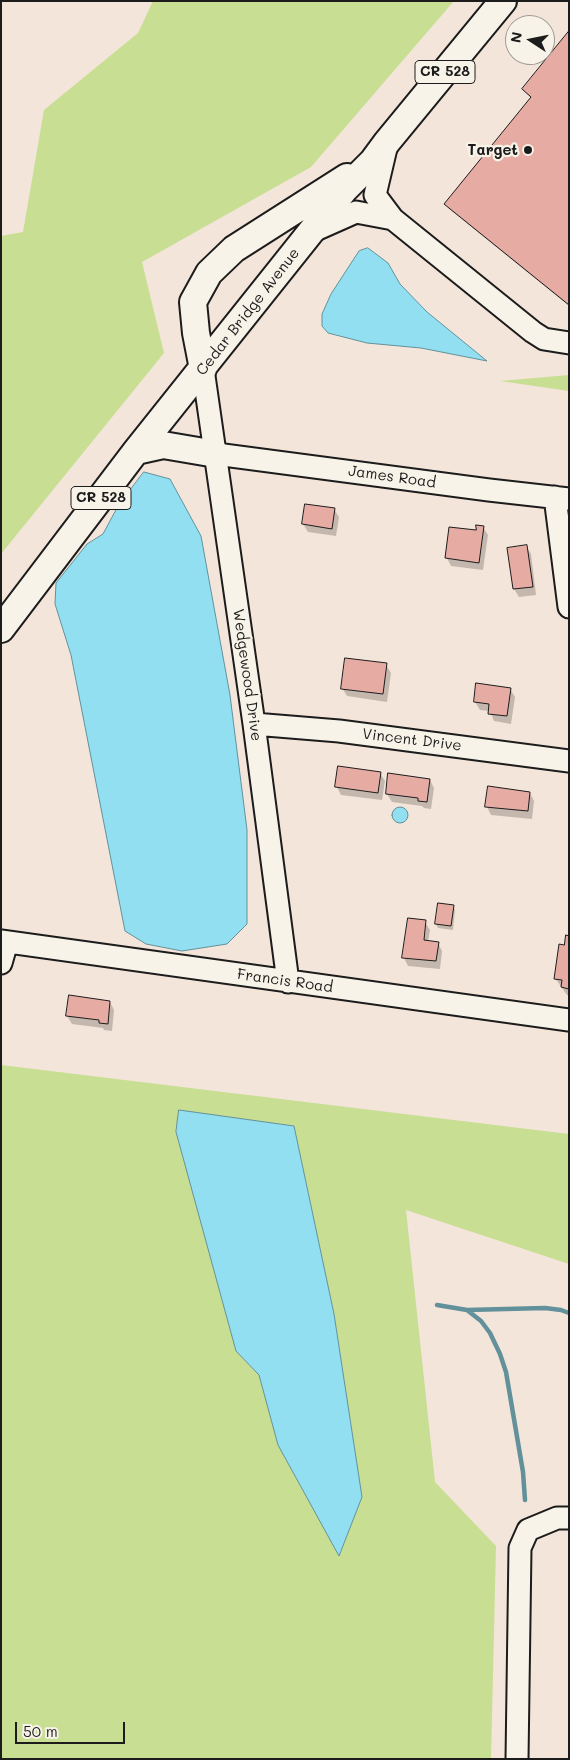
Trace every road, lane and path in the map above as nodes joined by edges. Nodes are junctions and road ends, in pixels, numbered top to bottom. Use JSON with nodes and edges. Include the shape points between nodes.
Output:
{"nodes":[{"id":1,"x":503,"y":1,"type":"edge"},
{"id":2,"x":380,"y":152,"type":"junction"},
{"id":3,"x":393,"y":219,"type":"junction"},
{"id":4,"x":311,"y":232,"type":"junction"},
{"id":5,"x":569,"y":343,"type":"edge"},
{"id":6,"x":203,"y":369,"type":"junction"},
{"id":7,"x":136,"y":451,"type":"junction"},
{"id":8,"x":216,"y":454,"type":"junction"},
{"id":9,"x":562,"y":498,"type":"edge"},
{"id":10,"x":569,"y":607,"type":"edge"},
{"id":11,"x":1,"y":629,"type":"edge"},
{"id":12,"x":254,"y":724,"type":"junction"},
{"id":13,"x":569,"y":760,"type":"edge"},
{"id":14,"x":4,"y":942,"type":"edge"},
{"id":15,"x":1,"y":963,"type":"edge"},
{"id":16,"x":288,"y":982,"type":"junction"},
{"id":17,"x":569,"y":1020,"type":"edge"},
{"id":18,"x":569,"y":1518,"type":"edge"},
{"id":19,"x":517,"y":1759,"type":"edge"}],
"edges":[{"from":1,"to":2,"type":"main road","name":"Cedar Bridge Avenue","number":"CR 528"},
{"from":2,"to":3,"type":"street","via":[[375,195]]},
{"from":2,"to":4,"type":"main road","name":"Cedar Bridge Avenue","number":"CR 528"},
{"from":2,"to":6,"type":"main road","via":[[234,249],[209,273],[193,302]]},
{"from":3,"to":4,"type":"street","via":[[356,212]]},
{"from":3,"to":5,"type":"street","via":[[533,332],[544,339]]},
{"from":4,"to":6,"type":"main road","name":"Cedar Bridge Avenue","number":"CR 528"},
{"from":6,"to":7,"type":"main road","name":"Cedar Bridge Avenue","number":"CR 528"},
{"from":6,"to":8,"type":"street","name":"Wedgewood Drive"},
{"from":7,"to":8,"type":"main road","via":[[162,445]]},
{"from":7,"to":11,"type":"main road","name":"Cedar Bridge Avenue","number":"CR 528"},
{"from":8,"to":9,"type":"street","name":"James Road"},
{"from":8,"to":12,"type":"street","name":"Wedgewood Drive"},
{"from":9,"to":10,"type":"street"},
{"from":12,"to":13,"type":"street","name":"Vincent Drive","via":[[348,732]]},
{"from":12,"to":16,"type":"street","name":"Wedgewood Drive"},
{"from":14,"to":15,"type":"street"},
{"from":14,"to":16,"type":"street","name":"Francis Road"},
{"from":16,"to":17,"type":"street","name":"Francis Road"},
{"from":18,"to":19,"type":"street","via":[[557,1518],[528,1530],[520,1548]]}]}
